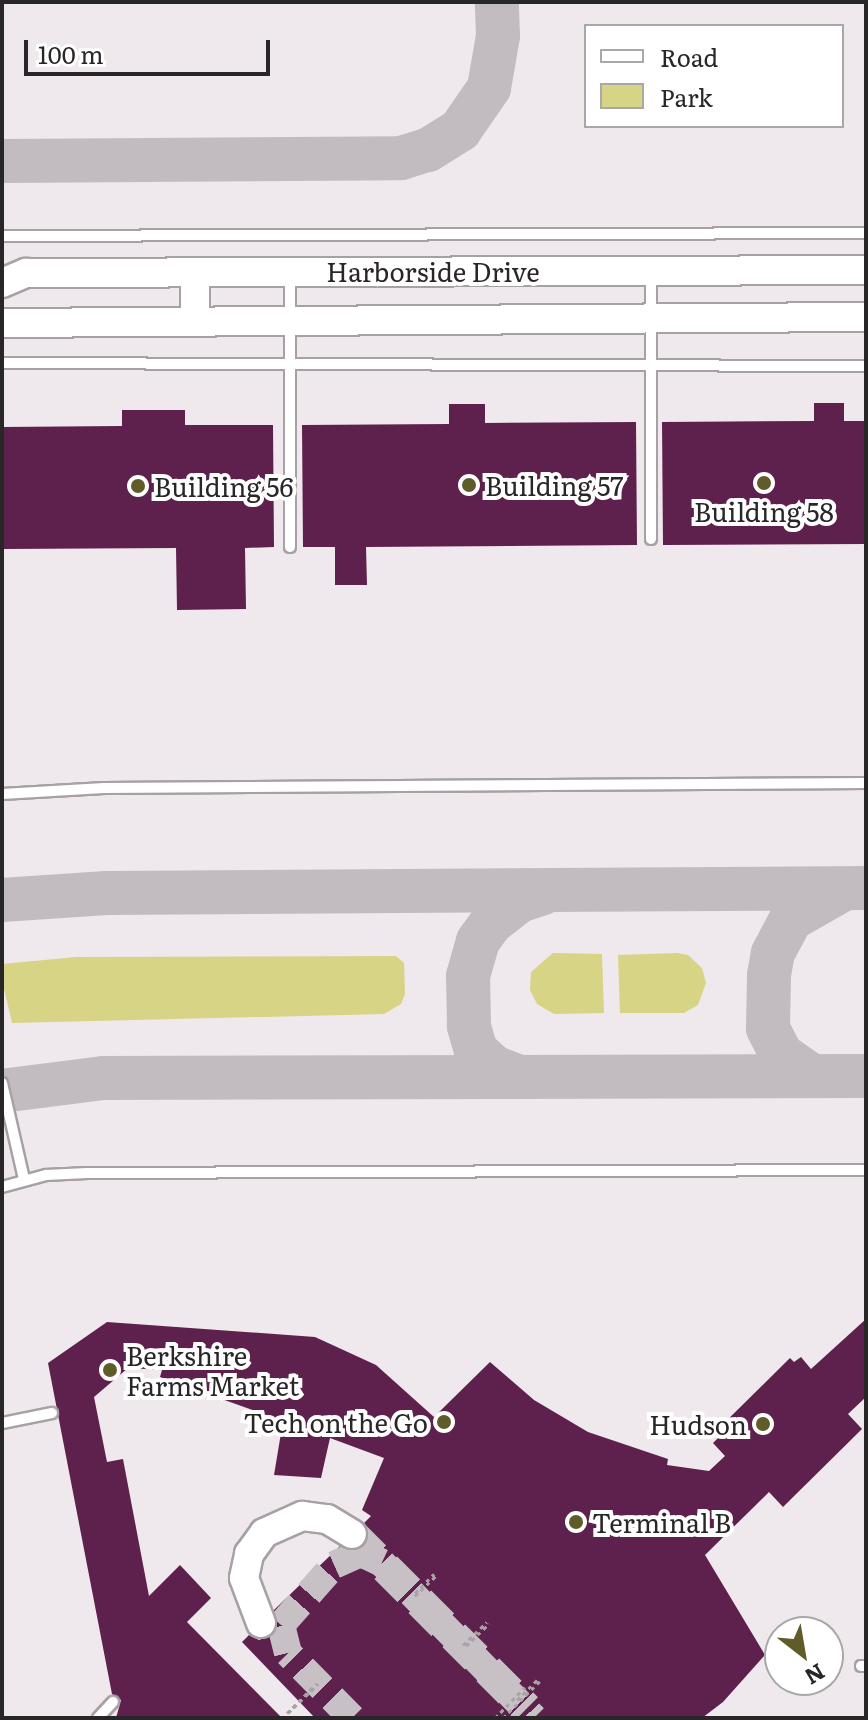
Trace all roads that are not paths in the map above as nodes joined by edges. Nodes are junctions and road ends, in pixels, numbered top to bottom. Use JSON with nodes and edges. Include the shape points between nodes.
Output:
{"nodes":[{"id":1,"x":866,"y":233,"type":"edge"},
{"id":2,"x":2,"y":236,"type":"edge"},
{"id":3,"x":651,"y":270,"type":"junction"},
{"id":4,"x":866,"y":270,"type":"edge"},
{"id":5,"x":290,"y":272,"type":"junction"},
{"id":6,"x":195,"y":273,"type":"junction"},
{"id":7,"x":2,"y":283,"type":"edge"},
{"id":8,"x":866,"y":317,"type":"edge"},
{"id":9,"x":651,"y":318,"type":"junction"},
{"id":10,"x":290,"y":320,"type":"junction"},
{"id":11,"x":195,"y":321,"type":"junction"},
{"id":12,"x":2,"y":323,"type":"edge"},
{"id":13,"x":2,"y":363,"type":"edge"},
{"id":14,"x":290,"y":364,"type":"junction"},
{"id":15,"x":651,"y":365,"type":"junction"},
{"id":16,"x":866,"y":366,"type":"edge"},
{"id":17,"x":651,"y":539,"type":"dead end"},
{"id":18,"x":290,"y":547,"type":"dead end"},
{"id":19,"x":866,"y":783,"type":"edge"},
{"id":20,"x":2,"y":794,"type":"edge"},
{"id":21,"x":2,"y":1083,"type":"edge"},
{"id":22,"x":866,"y":1170,"type":"edge"},
{"id":23,"x":24,"y":1179,"type":"junction"},
{"id":24,"x":2,"y":1187,"type":"edge"},
{"id":25,"x":52,"y":1413,"type":"dead end"},
{"id":26,"x":2,"y":1423,"type":"edge"},
{"id":27,"x":352,"y":1534,"type":"tunnel mouth"},
{"id":28,"x":261,"y":1623,"type":"dead end"},
{"id":29,"x":113,"y":1702,"type":"dead end"},
{"id":30,"x":98,"y":1718,"type":"edge"}],
"edges":[{"from":1,"to":2,"type":"lane"},
{"from":3,"to":4,"type":"street","name":"Harborside Drive"},
{"from":3,"to":5,"type":"street","name":"Harborside Drive"},
{"from":3,"to":9,"type":"lane"},
{"from":5,"to":6,"type":"street","name":"Harborside Drive"},
{"from":5,"to":10,"type":"lane"},
{"from":6,"to":7,"type":"street","name":"Harborside Drive","via":[[26,273]]},
{"from":6,"to":11,"type":"street"},
{"from":8,"to":9,"type":"street","name":"Harborside Drive"},
{"from":9,"to":10,"type":"street","name":"Harborside Drive"},
{"from":9,"to":15,"type":"lane"},
{"from":10,"to":11,"type":"street","name":"Harborside Drive"},
{"from":10,"to":14,"type":"lane"},
{"from":11,"to":12,"type":"street","name":"Harborside Drive"},
{"from":13,"to":14,"type":"lane"},
{"from":14,"to":15,"type":"lane"},
{"from":14,"to":18,"type":"lane"},
{"from":15,"to":16,"type":"lane"},
{"from":15,"to":17,"type":"lane"},
{"from":19,"to":20,"type":"lane","via":[[120,787]]},
{"from":21,"to":23,"type":"lane"},
{"from":22,"to":23,"type":"lane","via":[[87,1173]]},
{"from":23,"to":24,"type":"lane"},
{"from":25,"to":26,"type":"lane"},
{"from":27,"to":28,"type":"street","via":[[327,1519],[302,1516],[264,1533],[249,1554],[244,1578]]},
{"from":29,"to":30,"type":"lane"}]}
